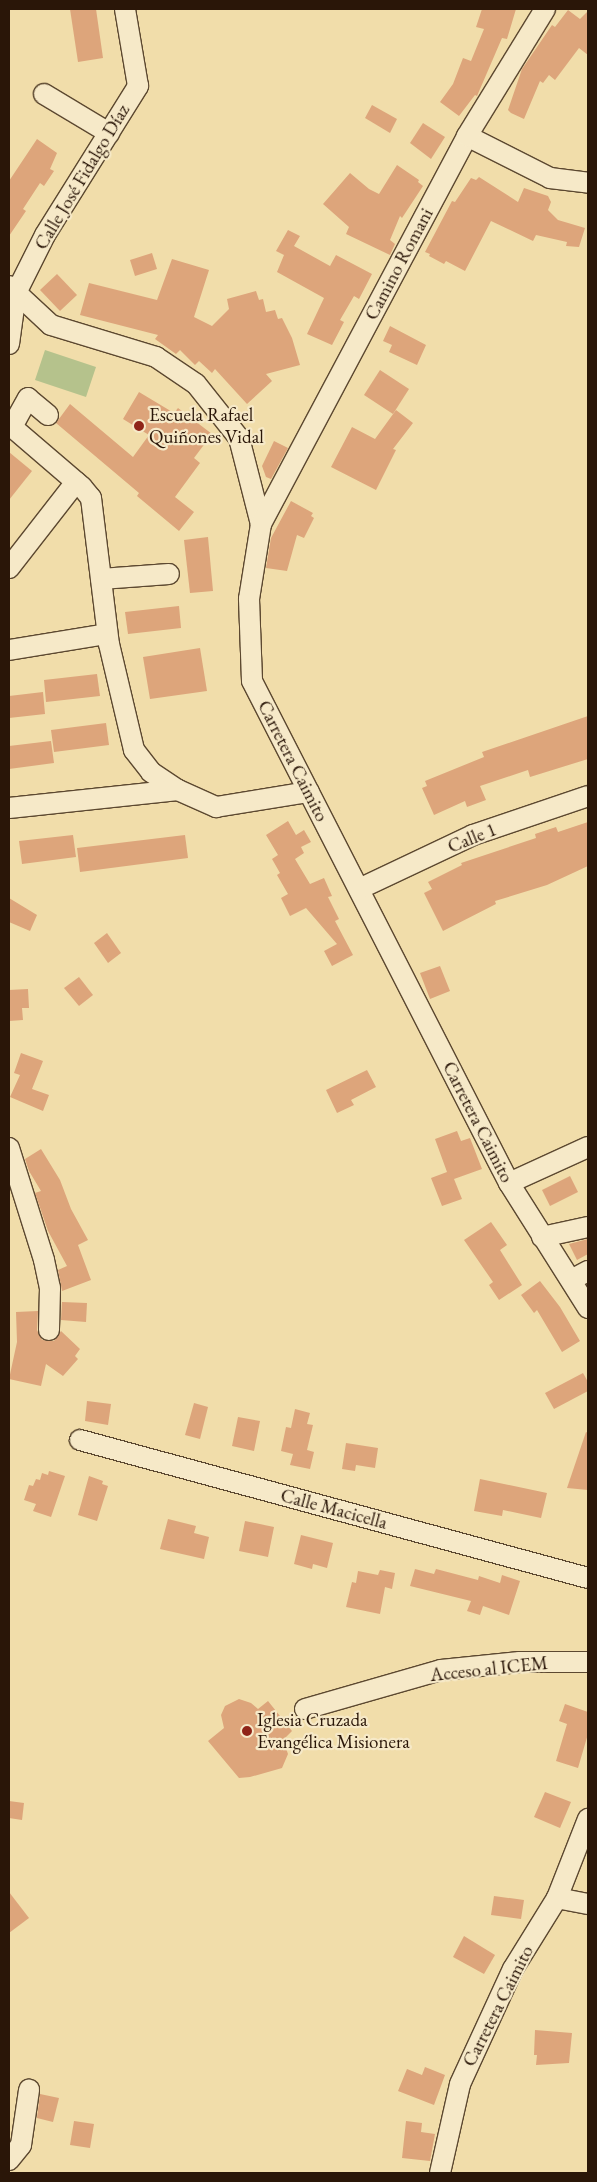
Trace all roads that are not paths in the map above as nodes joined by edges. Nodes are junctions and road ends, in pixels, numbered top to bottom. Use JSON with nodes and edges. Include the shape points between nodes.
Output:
{"nodes":[{"id":1,"x":125,"y":9,"type":"edge"},
{"id":2,"x":545,"y":9,"type":"edge"},
{"id":3,"x":44,"y":94,"type":"dead end"},
{"id":4,"x":109,"y":133,"type":"junction"},
{"id":5,"x":467,"y":136,"type":"junction"},
{"id":6,"x":588,"y":183,"type":"edge"},
{"id":7,"x":12,"y":289,"type":"edge"},
{"id":8,"x":9,"y":344,"type":"edge"},
{"id":9,"x":48,"y":415,"type":"dead end"},
{"id":10,"x":76,"y":482,"type":"junction"},
{"id":11,"x":261,"y":524,"type":"junction"},
{"id":12,"x":9,"y":568,"type":"edge"},
{"id":13,"x":169,"y":574,"type":"dead end"},
{"id":14,"x":101,"y":579,"type":"junction"},
{"id":15,"x":107,"y":634,"type":"junction"},
{"id":16,"x":9,"y":650,"type":"edge"},
{"id":17,"x":178,"y":790,"type":"junction"},
{"id":18,"x":309,"y":792,"type":"junction"},
{"id":19,"x":588,"y":796,"type":"edge"},
{"id":20,"x":9,"y":808,"type":"edge"},
{"id":21,"x":359,"y":889,"type":"junction"},
{"id":22,"x":588,"y":1147,"type":"edge"},
{"id":23,"x":9,"y":1148,"type":"edge"},
{"id":24,"x":509,"y":1183,"type":"junction"},
{"id":25,"x":588,"y":1227,"type":"edge"},
{"id":26,"x":542,"y":1237,"type":"junction"},
{"id":27,"x":580,"y":1275,"type":"edge"},
{"id":28,"x":588,"y":1308,"type":"edge"},
{"id":29,"x":49,"y":1330,"type":"dead end"},
{"id":30,"x":80,"y":1440,"type":"dead end"},
{"id":31,"x":588,"y":1578,"type":"edge"},
{"id":32,"x":588,"y":1662,"type":"edge"},
{"id":33,"x":305,"y":1709,"type":"dead end"},
{"id":34,"x":588,"y":1820,"type":"edge"},
{"id":35,"x":557,"y":1898,"type":"junction"},
{"id":36,"x":588,"y":1904,"type":"edge"},
{"id":37,"x":29,"y":2090,"type":"dead end"},
{"id":38,"x":9,"y":2160,"type":"edge"},
{"id":39,"x":440,"y":2173,"type":"edge"}],
"edges":[{"from":1,"to":4,"type":"street","name":"Calle José Fidalgo Díaz","via":[[138,86]]},
{"from":2,"to":5,"type":"street","name":"Camino Romani"},
{"from":3,"to":4,"type":"street"},
{"from":4,"to":7,"type":"street","name":"Calle José Fidalgo Díaz"},
{"from":5,"to":6,"type":"street","via":[[550,178]]},
{"from":5,"to":11,"type":"street","name":"Camino Romani"},
{"from":7,"to":8,"type":"street","name":"Calle José Fidalgo Díaz"},
{"from":7,"to":11,"type":"street","name":"Carretera Caimito","via":[[51,325],[156,358],[196,384],[239,438]]},
{"from":9,"to":10,"type":"street","via":[[28,398],[12,427]]},
{"from":10,"to":12,"type":"street"},
{"from":10,"to":14,"type":"street","via":[[91,498]]},
{"from":11,"to":18,"type":"street","name":"Carretera Caimito","via":[[249,599],[252,681]]},
{"from":13,"to":14,"type":"street"},
{"from":14,"to":15,"type":"street"},
{"from":15,"to":16,"type":"street"},
{"from":15,"to":17,"type":"street","via":[[134,750],[151,772]]},
{"from":17,"to":18,"type":"street","via":[[216,807]]},
{"from":17,"to":20,"type":"street"},
{"from":18,"to":21,"type":"street","name":"Carretera Caimito"},
{"from":19,"to":21,"type":"street","name":"Calle 1","via":[[473,835]]},
{"from":21,"to":24,"type":"street","name":"Carretera Caimito"},
{"from":22,"to":24,"type":"street"},
{"from":23,"to":29,"type":"street","via":[[44,1260],[50,1288]]},
{"from":24,"to":26,"type":"street","name":"Carretera Caimito"},
{"from":25,"to":26,"type":"street"},
{"from":26,"to":27,"type":"street","name":"Carretera Caimito"},
{"from":27,"to":28,"type":"street","name":"Carretera Caimito"},
{"from":30,"to":31,"type":"street","name":"Calle Macicella"},
{"from":32,"to":33,"type":"street","name":"Acceso al ICEM","via":[[520,1662],[441,1670]]},
{"from":34,"to":35,"type":"street","name":"Carretera Caimito"},
{"from":35,"to":36,"type":"street"},
{"from":35,"to":39,"type":"street","name":"Carretera Caimito","via":[[513,1969],[460,2084]]},
{"from":37,"to":38,"type":"street","via":[[21,2145]]}]}
